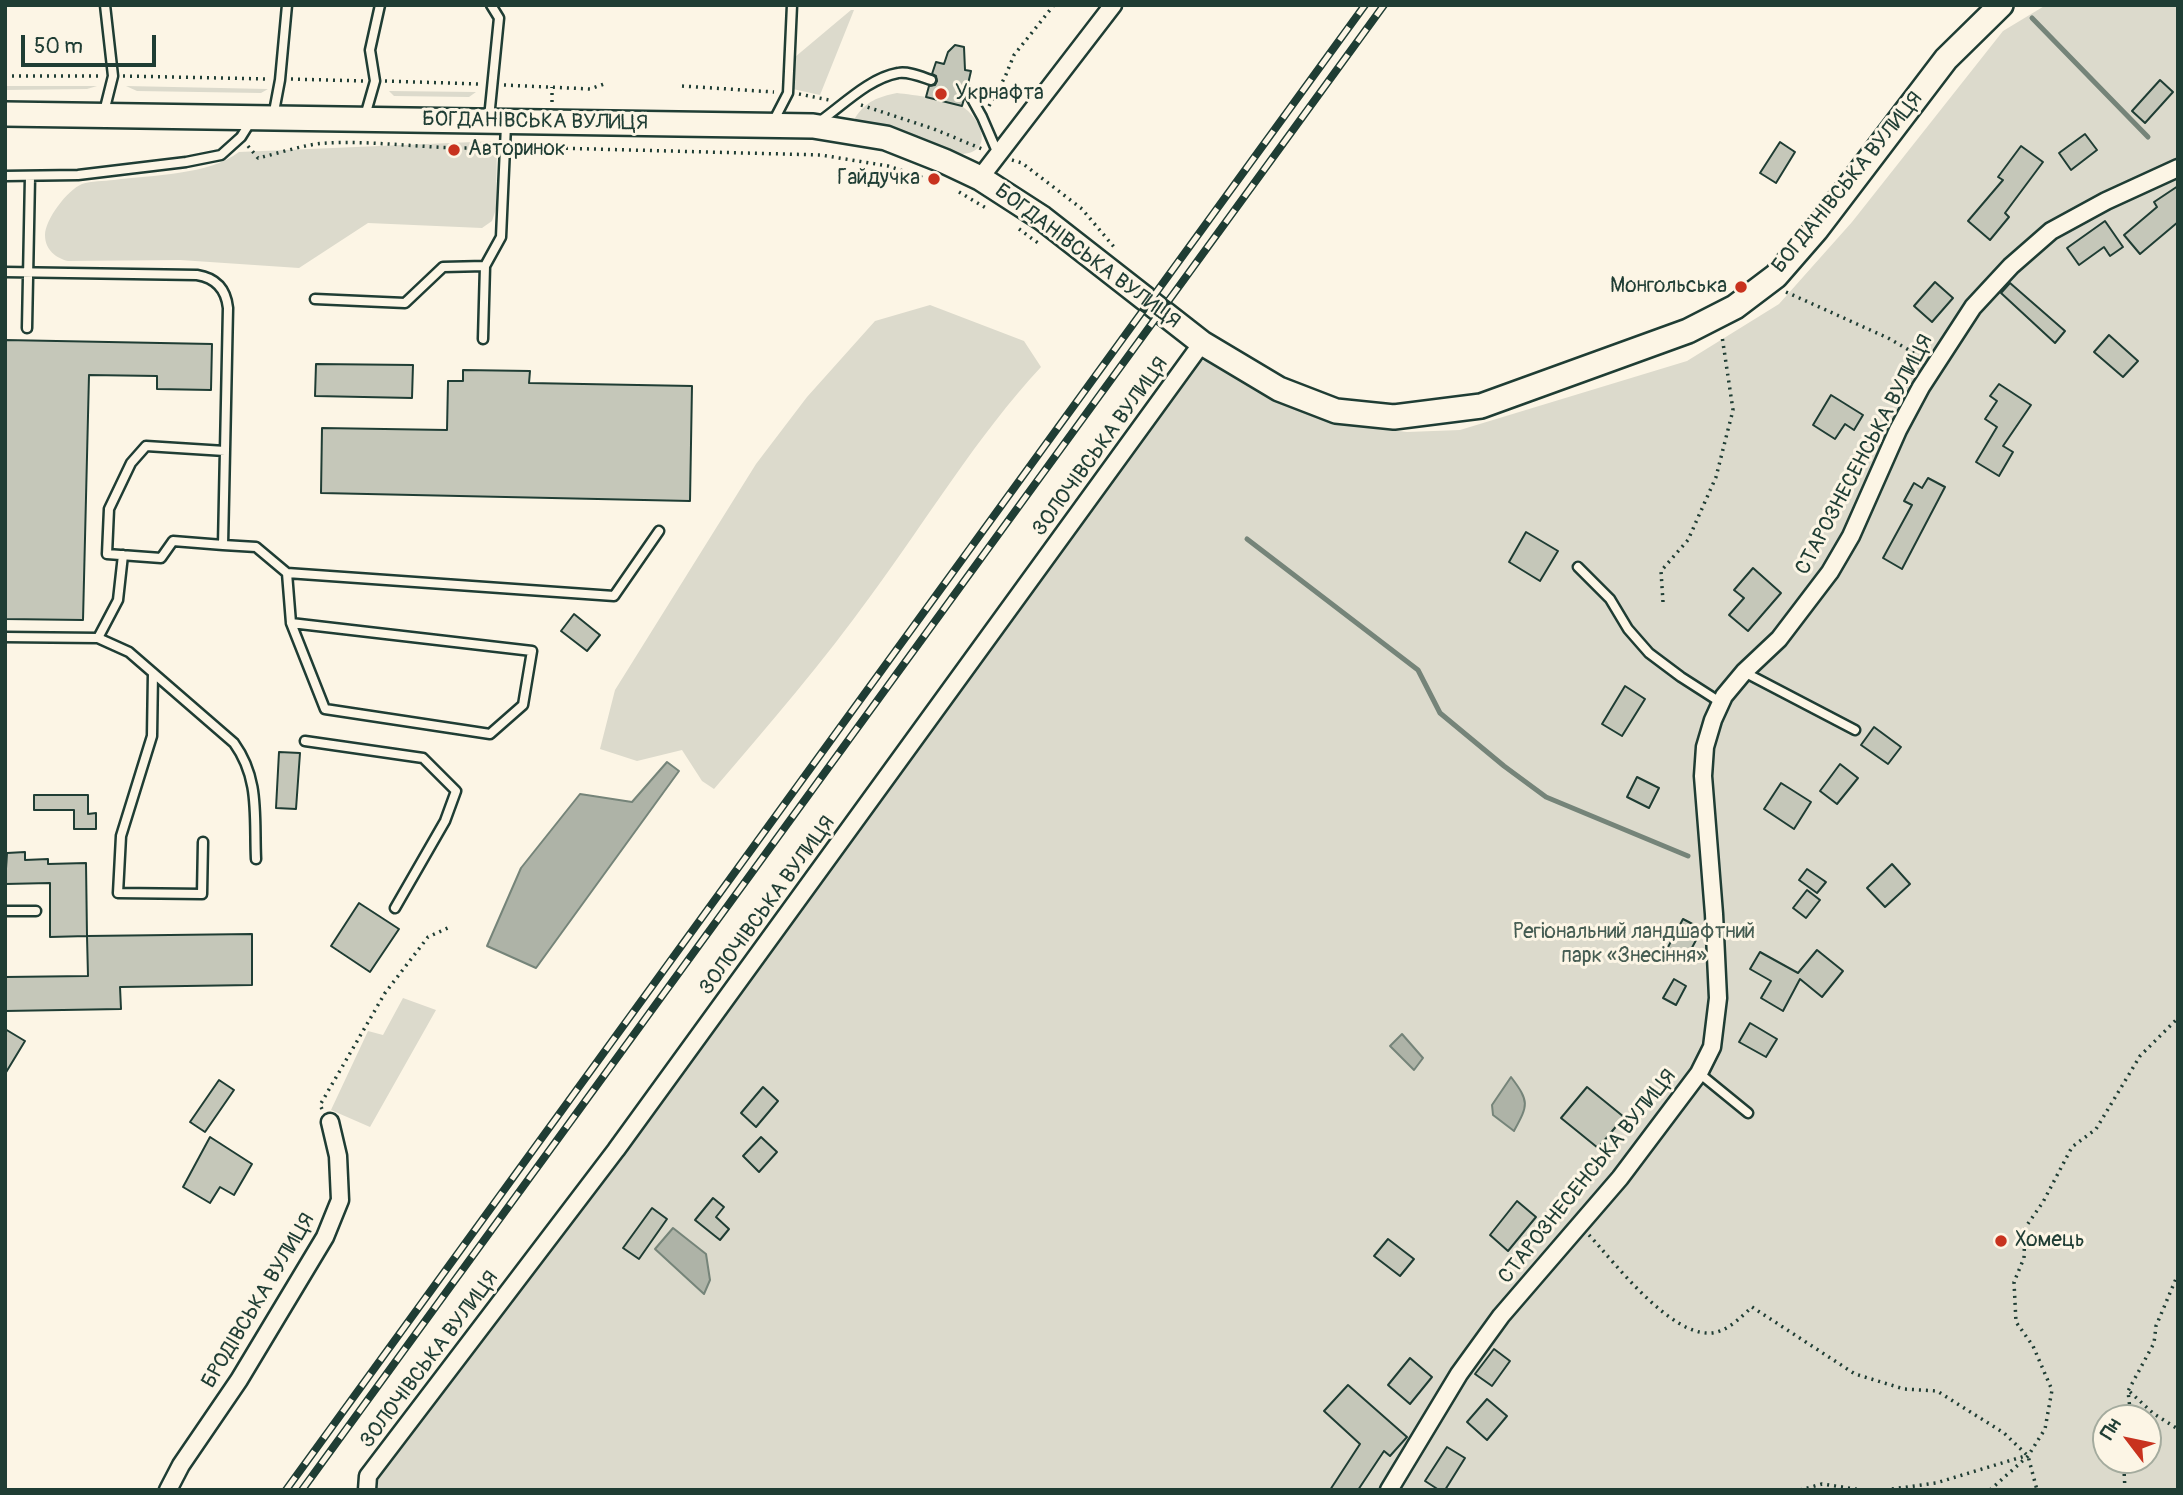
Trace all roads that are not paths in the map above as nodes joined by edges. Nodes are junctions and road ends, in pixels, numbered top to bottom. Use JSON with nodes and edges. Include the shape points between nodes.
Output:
{"nodes":[{"id":1,"x":105,"y":5,"type":"edge"},
{"id":2,"x":286,"y":5,"type":"edge"},
{"id":3,"x":380,"y":5,"type":"edge"},
{"id":4,"x":491,"y":5,"type":"edge"},
{"id":5,"x":792,"y":5,"type":"edge"},
{"id":6,"x":1113,"y":5,"type":"edge"},
{"id":7,"x":2001,"y":5,"type":"edge"},
{"id":8,"x":931,"y":80,"type":"dead end"},
{"id":9,"x":967,"y":90,"type":"dead end"},
{"id":10,"x":5,"y":114,"type":"edge"},
{"id":11,"x":103,"y":115,"type":"junction"},
{"id":12,"x":263,"y":118,"type":"junction"},
{"id":13,"x":365,"y":119,"type":"junction"},
{"id":14,"x":497,"y":121,"type":"junction"},
{"id":15,"x":771,"y":125,"type":"junction"},
{"id":16,"x":813,"y":126,"type":"junction"},
{"id":17,"x":998,"y":155,"type":"junction"},
{"id":18,"x":2178,"y":168,"type":"edge"},
{"id":19,"x":5,"y":176,"type":"edge"},
{"id":20,"x":30,"y":177,"type":"junction"},
{"id":21,"x":980,"y":178,"type":"junction"},
{"id":22,"x":485,"y":267,"type":"junction"},
{"id":23,"x":5,"y":272,"type":"edge"},
{"id":24,"x":28,"y":272,"type":"junction"},
{"id":25,"x":315,"y":299,"type":"dead end"},
{"id":26,"x":27,"y":328,"type":"dead end"},
{"id":27,"x":484,"y":339,"type":"dead end"},
{"id":28,"x":1202,"y":343,"type":"junction"},
{"id":29,"x":225,"y":451,"type":"junction"},
{"id":30,"x":659,"y":531,"type":"dead end"},
{"id":31,"x":223,"y":545,"type":"junction"},
{"id":32,"x":123,"y":555,"type":"junction"},
{"id":33,"x":1578,"y":567,"type":"dead end"},
{"id":34,"x":287,"y":573,"type":"junction"},
{"id":35,"x":291,"y":623,"type":"junction"},
{"id":36,"x":5,"y":637,"type":"edge"},
{"id":37,"x":98,"y":638,"type":"junction"},
{"id":38,"x":153,"y":673,"type":"junction"},
{"id":39,"x":1744,"y":673,"type":"junction"},
{"id":40,"x":1720,"y":702,"type":"junction"},
{"id":41,"x":1855,"y":730,"type":"dead end"},
{"id":42,"x":305,"y":740,"type":"dead end"},
{"id":43,"x":203,"y":842,"type":"dead end"},
{"id":44,"x":256,"y":859,"type":"dead end"},
{"id":45,"x":395,"y":908,"type":"dead end"},
{"id":46,"x":5,"y":911,"type":"edge"},
{"id":47,"x":36,"y":911,"type":"dead end"},
{"id":48,"x":1699,"y":1073,"type":"junction"},
{"id":49,"x":1748,"y":1114,"type":"dead end"},
{"id":50,"x":330,"y":1122,"type":"road end"},
{"id":51,"x":168,"y":1490,"type":"edge"},
{"id":52,"x":367,"y":1490,"type":"edge"},
{"id":53,"x":1389,"y":1490,"type":"edge"}],
"edges":[{"from":1,"to":11,"type":"lane","via":[[113,76]]},
{"from":2,"to":12,"type":"lane","via":[[280,80]]},
{"from":3,"to":13,"type":"lane","via":[[370,50],[375,81]]},
{"from":4,"to":14,"type":"lane","via":[[499,18]]},
{"from":5,"to":15,"type":"lane","via":[[788,93]]},
{"from":6,"to":17,"type":"street"},
{"from":7,"to":28,"type":"main road","name":"БОГДАНІВСЬКА ВУЛИЦЯ","via":[[1946,59],[1776,276],[1735,307],[1688,331],[1480,406],[1394,417],[1336,411],[1279,389]]},
{"from":8,"to":16,"type":"lane","via":[[900,72],[862,88]]},
{"from":9,"to":17,"type":"lane"},
{"from":10,"to":11,"type":"main road","name":"БОГДАНІВСЬКА ВУЛИЦЯ"},
{"from":11,"to":12,"type":"main road","name":"БОГДАНІВСЬКА ВУЛИЦЯ"},
{"from":12,"to":13,"type":"main road","name":"БОГДАНІВСЬКА ВУЛИЦЯ"},
{"from":12,"to":20,"type":"lane","via":[[221,155],[78,175]]},
{"from":13,"to":14,"type":"main road","name":"БОГДАНІВСЬКА ВУЛИЦЯ"},
{"from":14,"to":15,"type":"main road","name":"БОГДАНІВСЬКА ВУЛИЦЯ"},
{"from":14,"to":22,"type":"lane","via":[[506,146],[501,237]]},
{"from":15,"to":16,"type":"main road","name":"БОГДАНІВСЬКА ВУЛИЦЯ"},
{"from":16,"to":21,"type":"main road","name":"БОГДАНІВСЬКА ВУЛИЦЯ","via":[[886,138]]},
{"from":17,"to":21,"type":"street"},
{"from":18,"to":39,"type":"street","name":"СТАРОЗНЕСЕНСЬКА ВУЛИЦЯ","via":[[2051,231],[1973,307],[1898,430],[1830,572],[1779,639]]},
{"from":19,"to":20,"type":"lane"},
{"from":20,"to":24,"type":"lane"},
{"from":21,"to":28,"type":"main road","name":"БОГДАНІВСЬКА ВУЛИЦЯ","via":[[1042,218]]},
{"from":22,"to":25,"type":"lane","via":[[443,267],[405,303]]},
{"from":22,"to":27,"type":"lane"},
{"from":23,"to":24,"type":"lane"},
{"from":24,"to":26,"type":"lane"},
{"from":24,"to":29,"type":"lane","via":[[197,275],[219,285],[228,308]]},
{"from":28,"to":52,"type":"street","name":"ЗОЛОЧІВСЬКА ВУЛИЦЯ","via":[[616,1150],[368,1476]]},
{"from":29,"to":31,"type":"lane"},
{"from":29,"to":32,"type":"lane","via":[[146,446],[131,463],[109,509],[107,554]]},
{"from":30,"to":34,"type":"lane","via":[[614,596]]},
{"from":31,"to":32,"type":"lane","via":[[173,541],[161,558]]},
{"from":31,"to":34,"type":"lane","via":[[256,547]]},
{"from":32,"to":37,"type":"lane","via":[[118,600]]},
{"from":33,"to":40,"type":"lane","via":[[1610,599],[1649,653]]},
{"from":34,"to":35,"type":"lane"},
{"from":35,"to":35,"type":"lane","via":[[325,709],[490,734],[523,705],[532,651]]},
{"from":36,"to":37,"type":"lane"},
{"from":37,"to":38,"type":"lane","via":[[129,652]]},
{"from":38,"to":43,"type":"lane","via":[[152,736],[121,836],[118,893],[202,894]]},
{"from":38,"to":44,"type":"lane","via":[[234,743],[244,757],[253,780]]},
{"from":39,"to":40,"type":"street","name":"СТАРОЗНЕСЕНСЬКА ВУЛИЦЯ"},
{"from":39,"to":41,"type":"lane"},
{"from":40,"to":48,"type":"street","name":"СТАРОЗНЕСЕНСЬКА ВУЛИЦЯ","via":[[1705,747],[1703,776],[1718,998],[1712,1047]]},
{"from":42,"to":45,"type":"lane","via":[[423,758],[456,791],[445,821]]},
{"from":46,"to":47,"type":"lane"},
{"from":48,"to":49,"type":"lane"},
{"from":48,"to":53,"type":"street","name":"СТАРОЗНЕСЕНСЬКА ВУЛИЦЯ","via":[[1581,1226],[1501,1316]]},
{"from":50,"to":51,"type":"street","name":"БРОДІВСЬКА ВУЛИЦЯ","via":[[338,1156],[340,1200],[325,1237]]}]}
